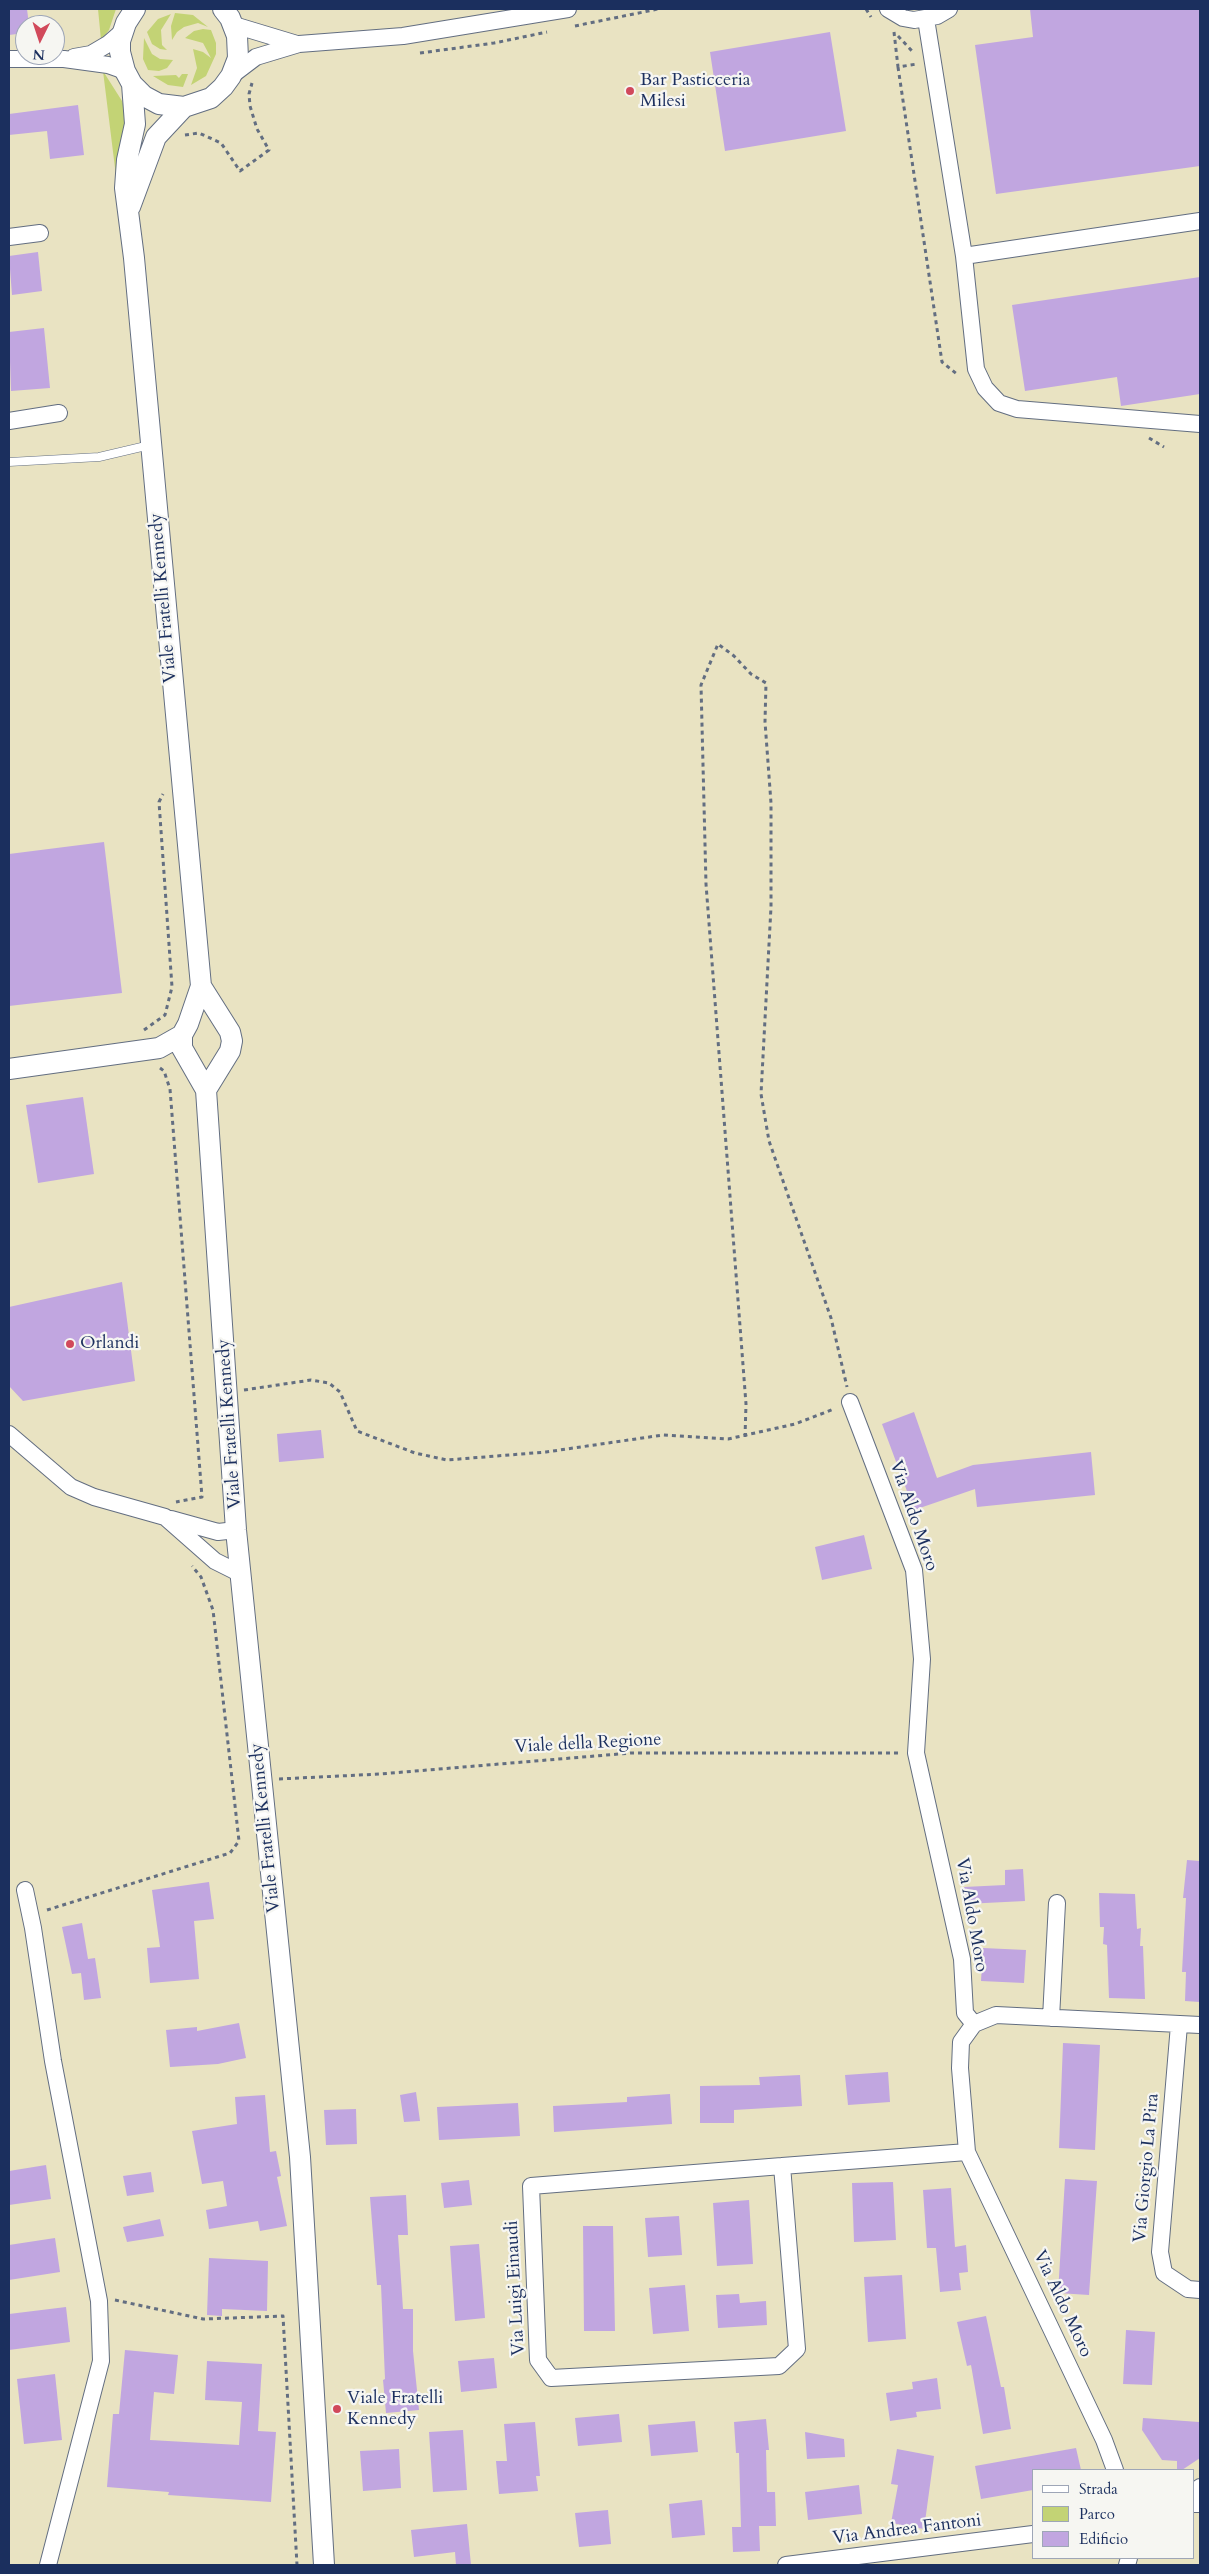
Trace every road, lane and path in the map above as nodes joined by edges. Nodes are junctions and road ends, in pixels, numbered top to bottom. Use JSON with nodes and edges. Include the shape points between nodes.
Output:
{"nodes":[{"id":1,"x":568,"y":9,"type":"edge"},
{"id":2,"x":658,"y":9,"type":"edge"},
{"id":3,"x":888,"y":9,"type":"edge"},
{"id":4,"x":949,"y":9,"type":"edge"},
{"id":5,"x":229,"y":15,"type":"edge"},
{"id":6,"x":126,"y":18,"type":"edge"},
{"id":7,"x":926,"y":20,"type":"junction"},
{"id":8,"x":570,"y":27,"type":"dead end"},
{"id":9,"x":551,"y":31,"type":"dead end"},
{"id":10,"x":299,"y":44,"type":"junction"},
{"id":11,"x":414,"y":54,"type":"dead end"},
{"id":12,"x":915,"y":54,"type":"dead end"},
{"id":13,"x":65,"y":58,"type":"edge"},
{"id":14,"x":65,"y":58,"type":"edge"},
{"id":15,"x":924,"y":59,"type":"junction"},
{"id":16,"x":231,"y":76,"type":"junction"},
{"id":17,"x":128,"y":78,"type":"junction"},
{"id":18,"x":256,"y":78,"type":"dead end"},
{"id":19,"x":184,"y":107,"type":"junction"},
{"id":20,"x":181,"y":136,"type":"dead end"},
{"id":21,"x":129,"y":211,"type":"junction"},
{"id":22,"x":1200,"y":221,"type":"edge"},
{"id":23,"x":40,"y":233,"type":"dead end"},
{"id":24,"x":9,"y":237,"type":"edge"},
{"id":25,"x":964,"y":256,"type":"junction"},
{"id":26,"x":59,"y":413,"type":"dead end"},
{"id":27,"x":9,"y":421,"type":"edge"},
{"id":28,"x":1200,"y":424,"type":"edge"},
{"id":29,"x":150,"y":445,"type":"junction"},
{"id":30,"x":9,"y":462,"type":"edge"},
{"id":31,"x":180,"y":762,"type":"junction"},
{"id":32,"x":200,"y":986,"type":"junction"},
{"id":33,"x":225,"y":1024,"type":"junction"},
{"id":34,"x":186,"y":1043,"type":"junction"},
{"id":35,"x":134,"y":1051,"type":"junction"},
{"id":36,"x":225,"y":1060,"type":"junction"},
{"id":37,"x":9,"y":1069,"type":"edge"},
{"id":38,"x":206,"y":1090,"type":"junction"},
{"id":39,"x":228,"y":1392,"type":"junction"},
{"id":40,"x":850,"y":1402,"type":"junction"},
{"id":41,"x":9,"y":1434,"type":"edge"},
{"id":42,"x":745,"y":1436,"type":"junction"},
{"id":43,"x":165,"y":1517,"type":"junction"},
{"id":44,"x":236,"y":1530,"type":"junction"},
{"id":45,"x":190,"y":1564,"type":"dead end"},
{"id":46,"x":241,"y":1574,"type":"junction"},
{"id":47,"x":916,"y":1753,"type":"junction"},
{"id":48,"x":261,"y":1781,"type":"junction"},
{"id":49,"x":25,"y":1890,"type":"dead end"},
{"id":50,"x":1057,"y":1902,"type":"dead end"},
{"id":51,"x":41,"y":1912,"type":"dead end"},
{"id":52,"x":1051,"y":2018,"type":"junction"},
{"id":53,"x":974,"y":2024,"type":"junction"},
{"id":54,"x":1179,"y":2025,"type":"junction"},
{"id":55,"x":1200,"y":2026,"type":"edge"},
{"id":56,"x":967,"y":2152,"type":"junction"},
{"id":57,"x":782,"y":2166,"type":"junction"},
{"id":58,"x":1200,"y":2290,"type":"edge"},
{"id":59,"x":97,"y":2295,"type":"junction"},
{"id":60,"x":1115,"y":2469,"type":"edge"},
{"id":61,"x":1032,"y":2534,"type":"edge"},
{"id":62,"x":48,"y":2565,"type":"edge"},
{"id":63,"x":297,"y":2565,"type":"edge"},
{"id":64,"x":324,"y":2565,"type":"edge"},
{"id":65,"x":786,"y":2565,"type":"edge"}],
"edges":[{"from":1,"to":10,"type":"street","via":[[403,36]]},
{"from":2,"to":8,"type":"path"},
{"from":3,"to":7,"type":"street","via":[[903,18]]},
{"from":4,"to":7,"type":"street"},
{"from":5,"to":10,"type":"street"},
{"from":5,"to":16,"type":"street","name":"Viale Fratelli Kennedy","via":[[237,36],[238,58]]},
{"from":6,"to":13,"type":"street","via":[[108,44],[90,54]]},
{"from":6,"to":17,"type":"street","name":"Viale Fratelli Kennedy","via":[[120,52]]},
{"from":7,"to":15,"type":"street"},
{"from":9,"to":11,"type":"path"},
{"from":10,"to":16,"type":"street","via":[[256,57]]},
{"from":12,"to":15,"type":"path","via":[[894,32],[898,67],[917,64]]},
{"from":14,"to":17,"type":"street","via":[[108,65]]},
{"from":15,"to":25,"type":"street"},
{"from":16,"to":19,"type":"street","name":"Viale Fratelli Kennedy","via":[[212,98]]},
{"from":17,"to":19,"type":"street","name":"Viale Fratelli Kennedy","via":[[144,96],[159,104]]},
{"from":17,"to":21,"type":"street","name":"Viale Fratelli Kennedy","via":[[136,124],[127,160],[125,188]]},
{"from":18,"to":20,"type":"path","via":[[249,94],[250,106],[269,150],[240,171],[221,144],[210,137],[199,133]]},
{"from":19,"to":21,"type":"street","name":"Viale Fratelli Kennedy","via":[[156,137]]},
{"from":21,"to":29,"type":"street","name":"Viale Fratelli Kennedy"},
{"from":22,"to":25,"type":"street"},
{"from":23,"to":24,"type":"street"},
{"from":25,"to":28,"type":"street","via":[[976,369],[985,388],[998,403],[1017,409]]},
{"from":26,"to":27,"type":"street"},
{"from":29,"to":30,"type":"lane","via":[[99,457]]},
{"from":29,"to":31,"type":"street","name":"Viale Fratelli Kennedy"},
{"from":31,"to":32,"type":"street","name":"Viale Fratelli Kennedy"},
{"from":31,"to":35,"type":"path","via":[[159,802],[172,988],[164,1015],[141,1032]]},
{"from":32,"to":33,"type":"street","name":"Viale Fratelli Kennedy"},
{"from":32,"to":34,"type":"street","name":"Viale Fratelli Kennedy"},
{"from":33,"to":34,"type":"street","via":[[216,1018],[197,1018]]},
{"from":33,"to":36,"type":"street","name":"Viale Fratelli Kennedy","via":[[232,1042]]},
{"from":34,"to":35,"type":"street"},
{"from":34,"to":36,"type":"street","via":[[197,1065],[206,1067]]},
{"from":34,"to":38,"type":"street","name":"Viale Fratelli Kennedy"},
{"from":35,"to":37,"type":"street"},
{"from":35,"to":43,"type":"path","via":[[164,1071],[170,1089],[202,1497],[178,1501],[169,1508]]},
{"from":36,"to":38,"type":"street","name":"Viale Fratelli Kennedy"},
{"from":38,"to":39,"type":"street","name":"Viale Fratelli Kennedy"},
{"from":39,"to":42,"type":"path","via":[[310,1380],[329,1383],[340,1392],[357,1431],[415,1453],[446,1460],[546,1452],[663,1435],[728,1439]]},
{"from":39,"to":44,"type":"street","name":"Viale Fratelli Kennedy"},
{"from":40,"to":42,"type":"path","via":[[795,1424]]},
{"from":40,"to":42,"type":"path","via":[[831,1318],[769,1141],[761,1094],[771,906],[766,683],[718,644],[702,685],[706,884],[746,1404]]},
{"from":40,"to":47,"type":"street","name":"Via Aldo Moro","via":[[914,1570],[922,1659]]},
{"from":41,"to":43,"type":"street","via":[[71,1487],[94,1497]]},
{"from":43,"to":44,"type":"street","via":[[218,1532]]},
{"from":43,"to":46,"type":"street","via":[[215,1561]]},
{"from":44,"to":46,"type":"street","name":"Viale Fratelli Kennedy"},
{"from":45,"to":51,"type":"path","via":[[201,1577],[213,1610],[237,1845],[230,1854]]},
{"from":46,"to":48,"type":"street","name":"Viale Fratelli Kennedy"},
{"from":47,"to":48,"type":"path","name":"Viale della Regione","via":[[631,1753]]},
{"from":47,"to":53,"type":"street","name":"Via Aldo Moro","via":[[962,1959],[965,2012]]},
{"from":48,"to":64,"type":"street","name":"Viale Fratelli Kennedy","via":[[300,2157]]},
{"from":49,"to":59,"type":"street"},
{"from":50,"to":52,"type":"street"},
{"from":52,"to":53,"type":"street","via":[[996,2015]]},
{"from":52,"to":54,"type":"street"},
{"from":53,"to":56,"type":"street","name":"Via Aldo Moro","via":[[961,2042]]},
{"from":54,"to":55,"type":"street"},
{"from":54,"to":58,"type":"street","name":"Via Giorgio La Pira","via":[[1160,2252],[1164,2273],[1188,2289]]},
{"from":56,"to":57,"type":"street","name":"Via Luigi Einaudi"},
{"from":56,"to":60,"type":"street","name":"Via Aldo Moro","via":[[1104,2440]]},
{"from":57,"to":57,"type":"street","name":"Via Luigi Einaudi","via":[[798,2349],[779,2366],[551,2378],[538,2360],[532,2186]]},
{"from":59,"to":62,"type":"street","via":[[101,2361]]},
{"from":59,"to":63,"type":"path","via":[[203,2319],[283,2316]]},
{"from":61,"to":65,"type":"street","name":"Via Andrea Fantoni"}]}
